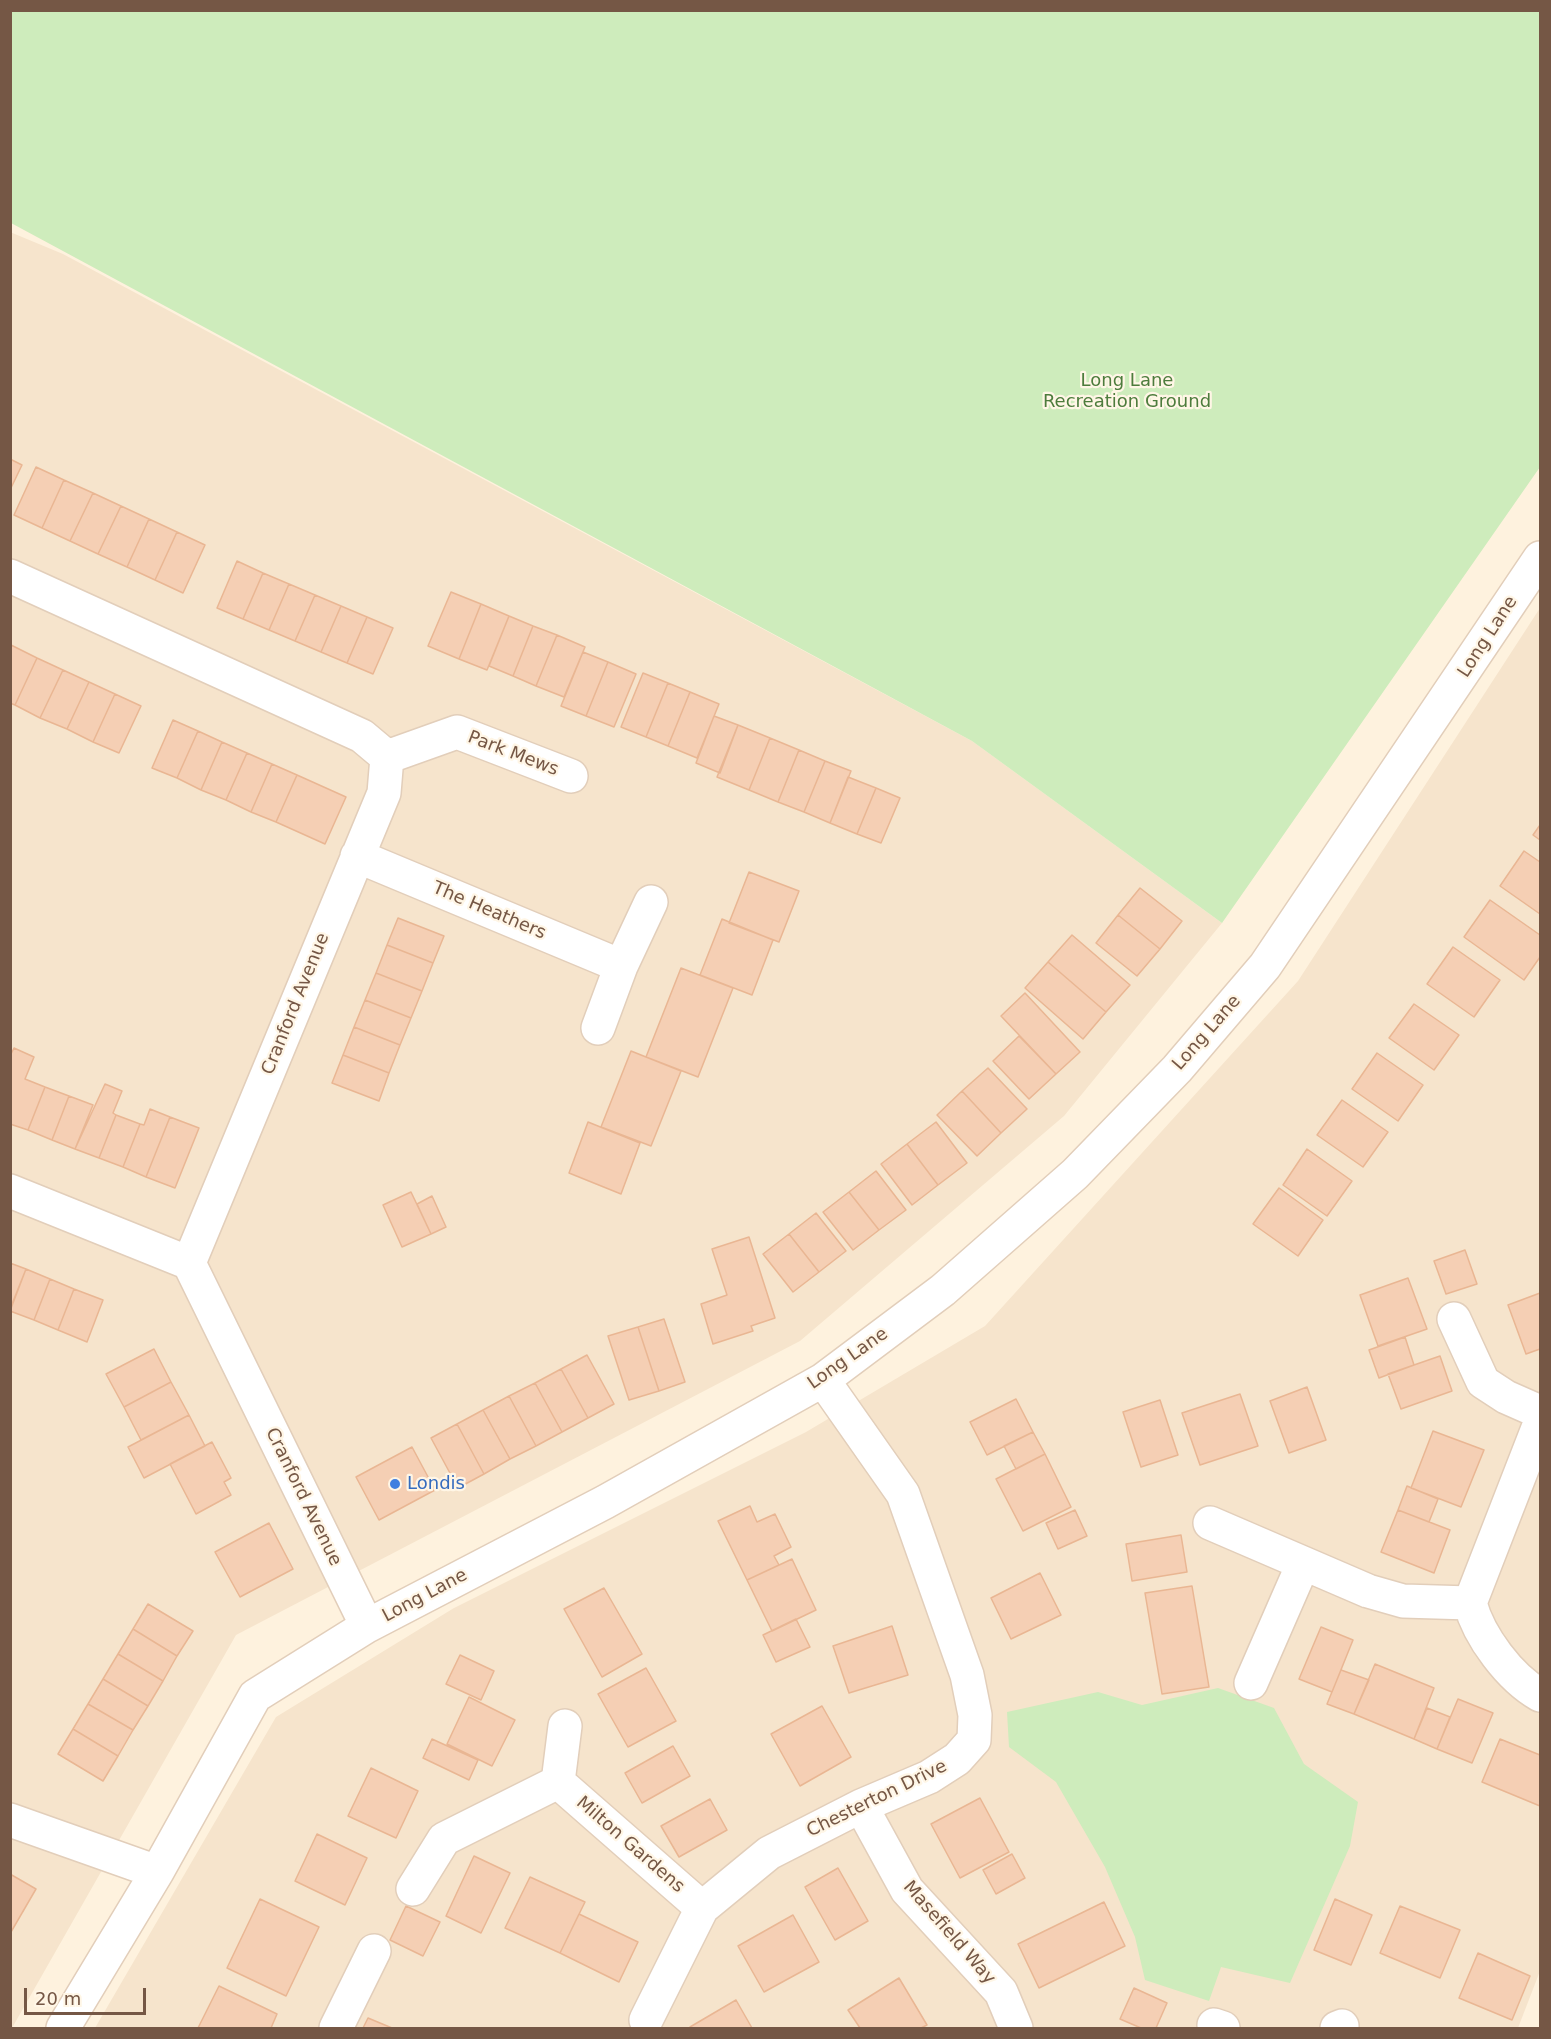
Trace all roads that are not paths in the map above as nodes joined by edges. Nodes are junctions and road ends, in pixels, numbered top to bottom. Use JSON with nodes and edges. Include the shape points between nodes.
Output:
{"nodes":[{"id":1,"x":1540,"y":558,"type":"edge"},
{"id":2,"x":10,"y":576,"type":"edge"},
{"id":3,"x":387,"y":757,"type":"junction"},
{"id":4,"x":571,"y":776,"type":"dead end"},
{"id":5,"x":357,"y":856,"type":"junction"},
{"id":6,"x":651,"y":903,"type":"dead end"},
{"id":7,"x":621,"y":966,"type":"junction"},
{"id":8,"x":598,"y":1028,"type":"dead end"},
{"id":9,"x":10,"y":1191,"type":"edge"},
{"id":10,"x":189,"y":1263,"type":"junction"},
{"id":11,"x":1454,"y":1319,"type":"dead end"},
{"id":12,"x":823,"y":1380,"type":"junction"},
{"id":13,"x":1540,"y":1412,"type":"edge"},
{"id":14,"x":1540,"y":1423,"type":"edge"},
{"id":15,"x":1210,"y":1523,"type":"dead end"},
{"id":16,"x":1303,"y":1564,"type":"junction"},
{"id":17,"x":1470,"y":1603,"type":"junction"},
{"id":18,"x":367,"y":1626,"type":"junction"},
{"id":19,"x":1251,"y":1683,"type":"dead end"},
{"id":20,"x":1540,"y":1695,"type":"edge"},
{"id":21,"x":565,"y":1726,"type":"dead end"},
{"id":22,"x":558,"y":1782,"type":"junction"},
{"id":23,"x":861,"y":1806,"type":"junction"},
{"id":24,"x":10,"y":1820,"type":"edge"},
{"id":25,"x":157,"y":1872,"type":"junction"},
{"id":26,"x":413,"y":1889,"type":"dead end"},
{"id":27,"x":702,"y":1908,"type":"junction"},
{"id":28,"x":374,"y":1951,"type":"dead end"},
{"id":29,"x":646,"y":2020,"type":"dead end"},
{"id":30,"x":63,"y":2028,"type":"edge"},
{"id":31,"x":336,"y":2028,"type":"edge"},
{"id":32,"x":1017,"y":2028,"type":"edge"}],
"edges":[{"from":1,"to":12,"type":"street","name":"Long Lane","via":[[1265,966],[1177,1069],[1075,1174],[1016,1228],[943,1290]]},
{"from":2,"to":3,"type":"street","via":[[362,736]]},
{"from":3,"to":4,"type":"street","name":"Park Mews","via":[[457,732]]},
{"from":3,"to":5,"type":"street","name":"Cranford Avenue","via":[[384,793]]},
{"from":5,"to":7,"type":"street","name":"The Heathers"},
{"from":5,"to":10,"type":"street","name":"Cranford Avenue"},
{"from":6,"to":7,"type":"street"},
{"from":7,"to":8,"type":"street"},
{"from":9,"to":10,"type":"street"},
{"from":10,"to":18,"type":"street","name":"Cranford Avenue"},
{"from":11,"to":13,"type":"street","via":[[1483,1382]]},
{"from":12,"to":18,"type":"street","name":"Long Lane","via":[[604,1502]]},
{"from":12,"to":23,"type":"street","name":"Chesterton Drive","via":[[903,1494],[967,1675],[975,1715],[974,1740],[957,1759],[929,1777]]},
{"from":14,"to":17,"type":"street"},
{"from":15,"to":16,"type":"street"},
{"from":16,"to":17,"type":"street","via":[[1403,1601]]},
{"from":16,"to":19,"type":"street"},
{"from":17,"to":20,"type":"street","via":[[1475,1622],[1490,1647]]},
{"from":18,"to":25,"type":"street","name":"Long Lane","via":[[255,1696]]},
{"from":21,"to":22,"type":"street"},
{"from":22,"to":26,"type":"street","via":[[444,1839]]},
{"from":22,"to":27,"type":"street","name":"Milton Gardens"},
{"from":23,"to":27,"type":"street","name":"Chesterton Drive","via":[[770,1853]]},
{"from":23,"to":32,"type":"street","name":"Masefield Way","via":[[907,1890],[1001,1992]]},
{"from":24,"to":25,"type":"street"},
{"from":25,"to":30,"type":"street","name":"Long Lane"},
{"from":27,"to":29,"type":"street","name":"Chesterton Drive"},
{"from":28,"to":31,"type":"street"}]}
